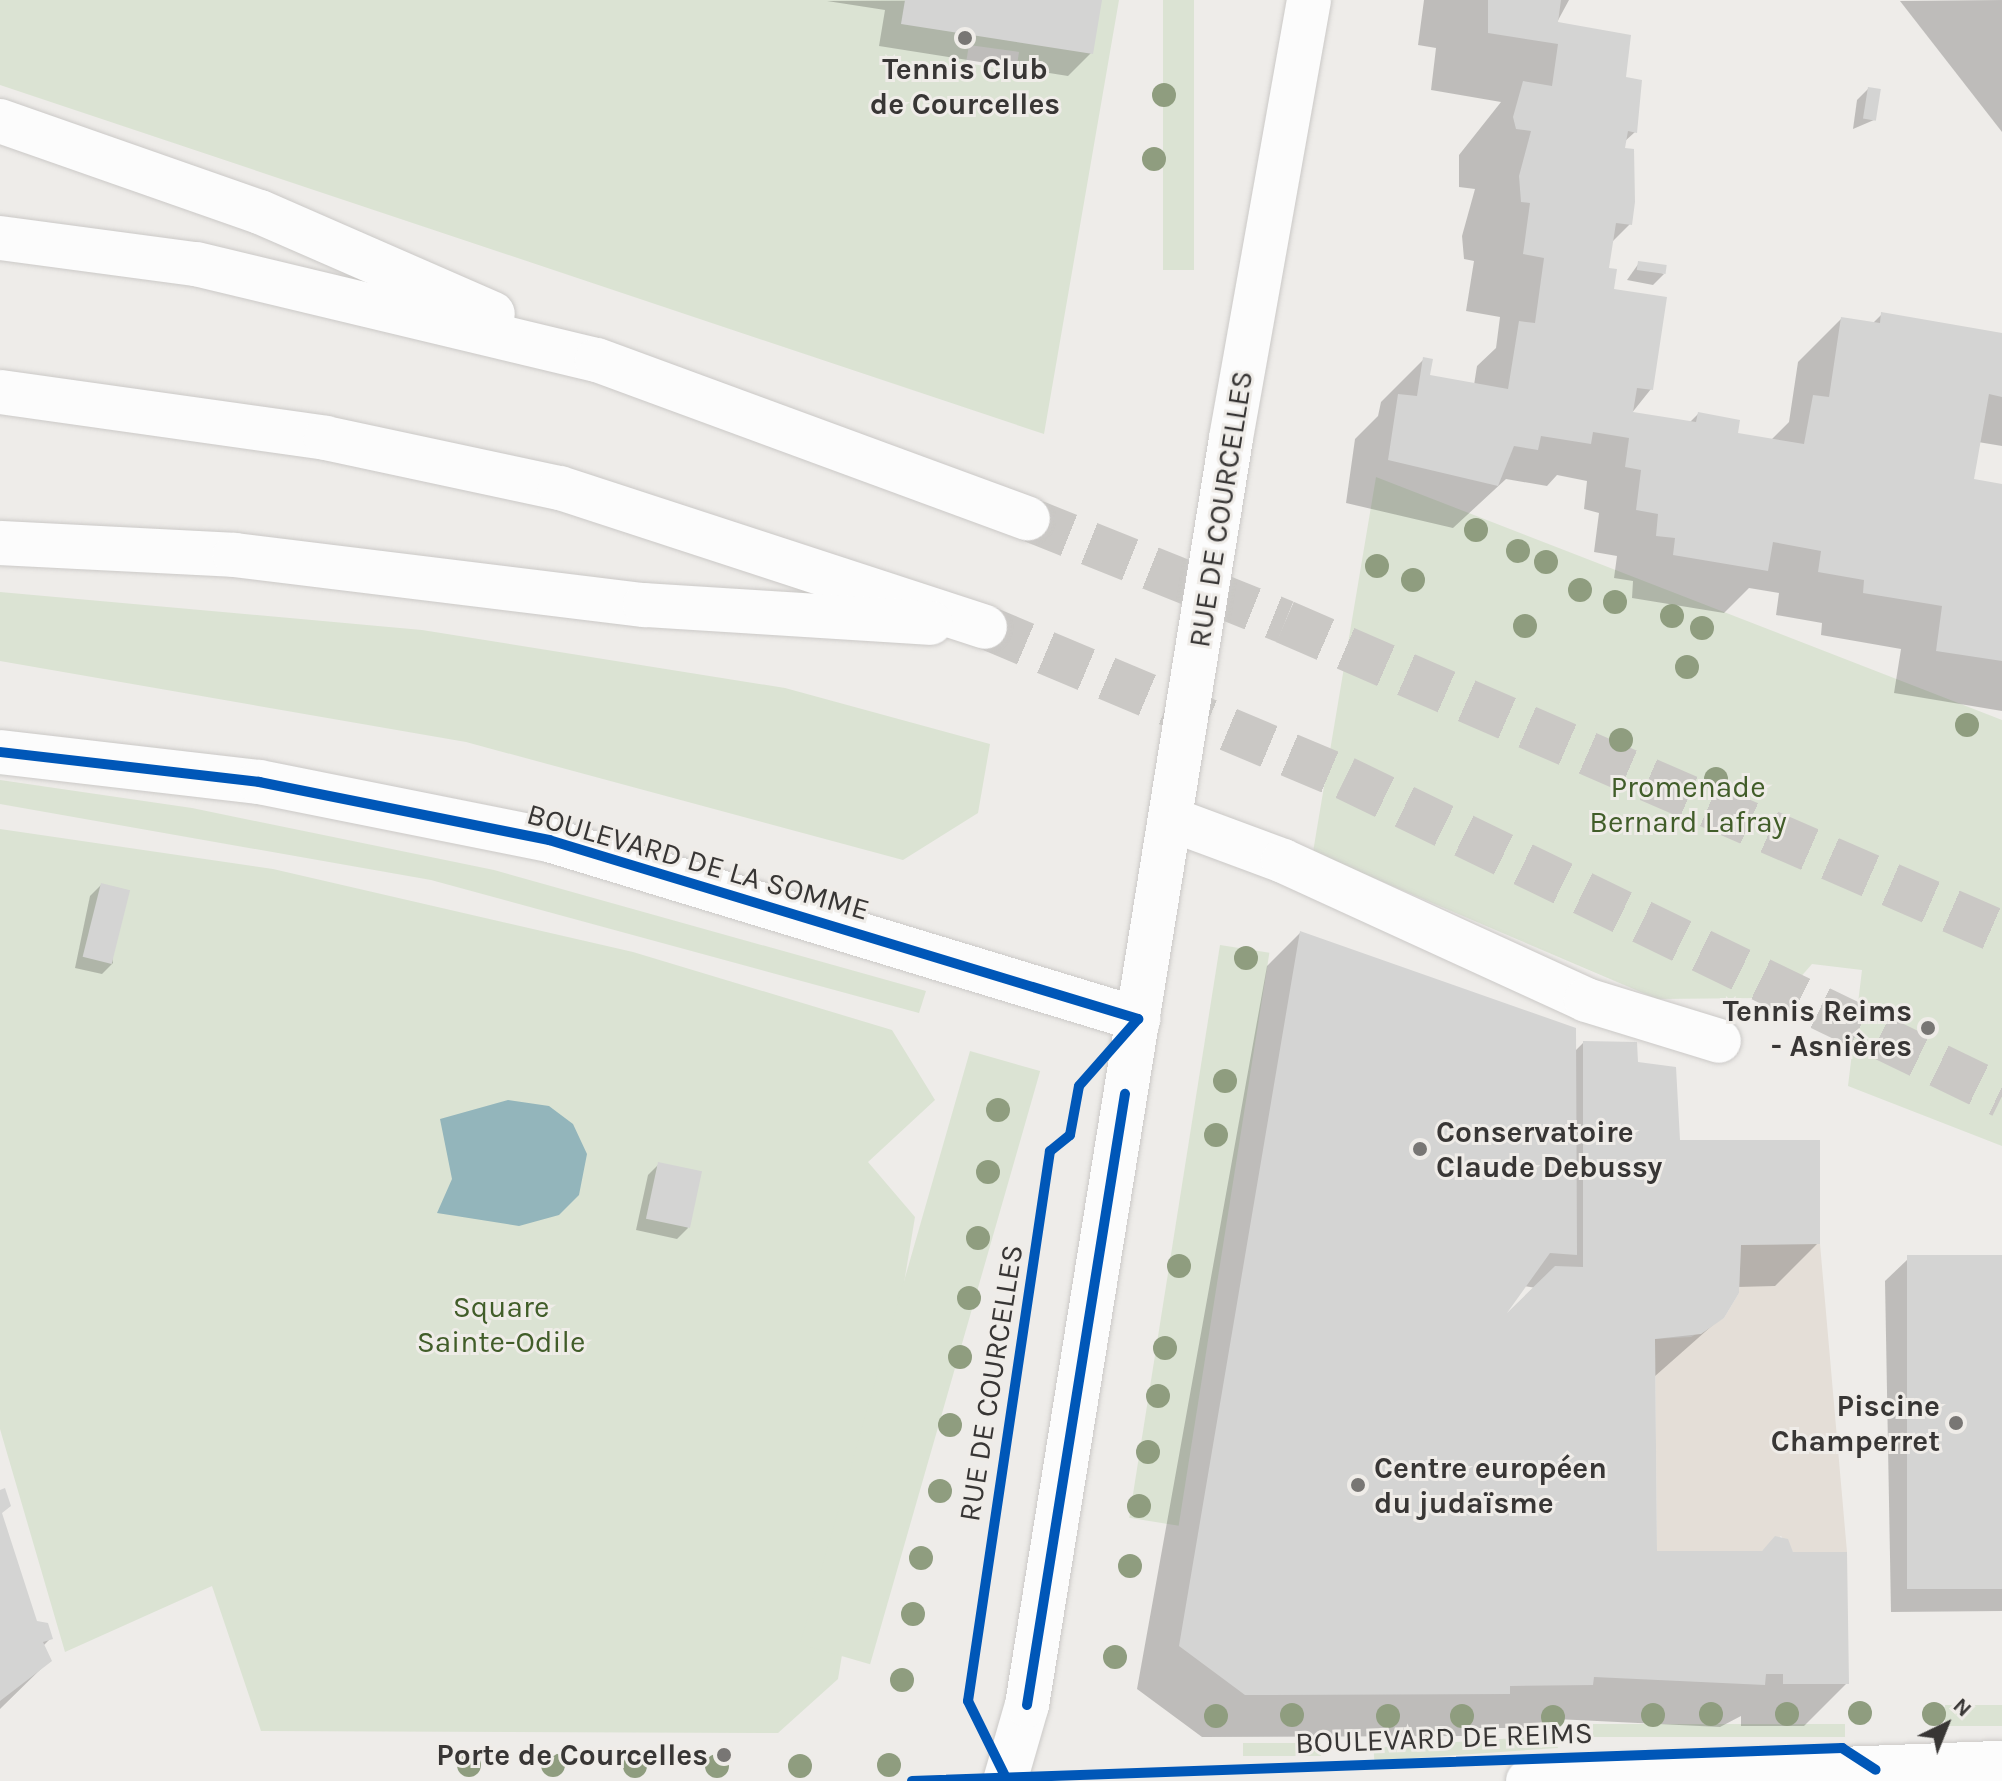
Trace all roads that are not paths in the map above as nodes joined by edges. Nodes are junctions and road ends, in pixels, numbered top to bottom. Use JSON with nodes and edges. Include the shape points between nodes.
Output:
{"nodes":[{"id":1,"x":1309,"y":0,"type":"edge"},
{"id":2,"x":0,"y":121,"type":"edge"},
{"id":3,"x":0,"y":238,"type":"edge"},
{"id":4,"x":597,"y":360,"type":"junction"},
{"id":5,"x":0,"y":392,"type":"edge"},
{"id":6,"x":1028,"y":519,"type":"tunnel mouth"},
{"id":7,"x":0,"y":543,"type":"edge"},
{"id":8,"x":0,"y":752,"type":"edge"},
{"id":9,"x":1173,"y":820,"type":"junction"},
{"id":10,"x":1138,"y":1019,"type":"junction"},
{"id":11,"x":1719,"y":1041,"type":"dead end"},
{"id":12,"x":2002,"y":1763,"type":"edge"},
{"id":13,"x":1005,"y":1781,"type":"edge"},
{"id":14,"x":1528,"y":1781,"type":"edge"}],
"edges":[{"from":1,"to":9,"type":"main road","name":"RUE DE COURCELLES","via":[[1231,438]]},
{"from":2,"to":4,"type":"main road","via":[[260,212]]},
{"from":3,"to":4,"type":"main road","via":[[196,264]]},
{"from":4,"to":6,"type":"main road"},
{"from":5,"to":7,"type":"main road","via":[[326,438],[560,488],[985,627],[645,605],[235,555]]},
{"from":8,"to":10,"type":"main road","name":"BOULEVARD DE LA SOMME","via":[[259,782],[549,840]]},
{"from":9,"to":10,"type":"main road","name":"RUE DE COURCELLES"},
{"from":9,"to":11,"type":"main road","via":[[1283,861],[1586,1000]]},
{"from":10,"to":13,"type":"main road","name":"RUE DE COURCELLES","via":[[1027,1705]]},
{"from":12,"to":14,"type":"main road","name":"BOULEVARD DE REIMS"}]}
